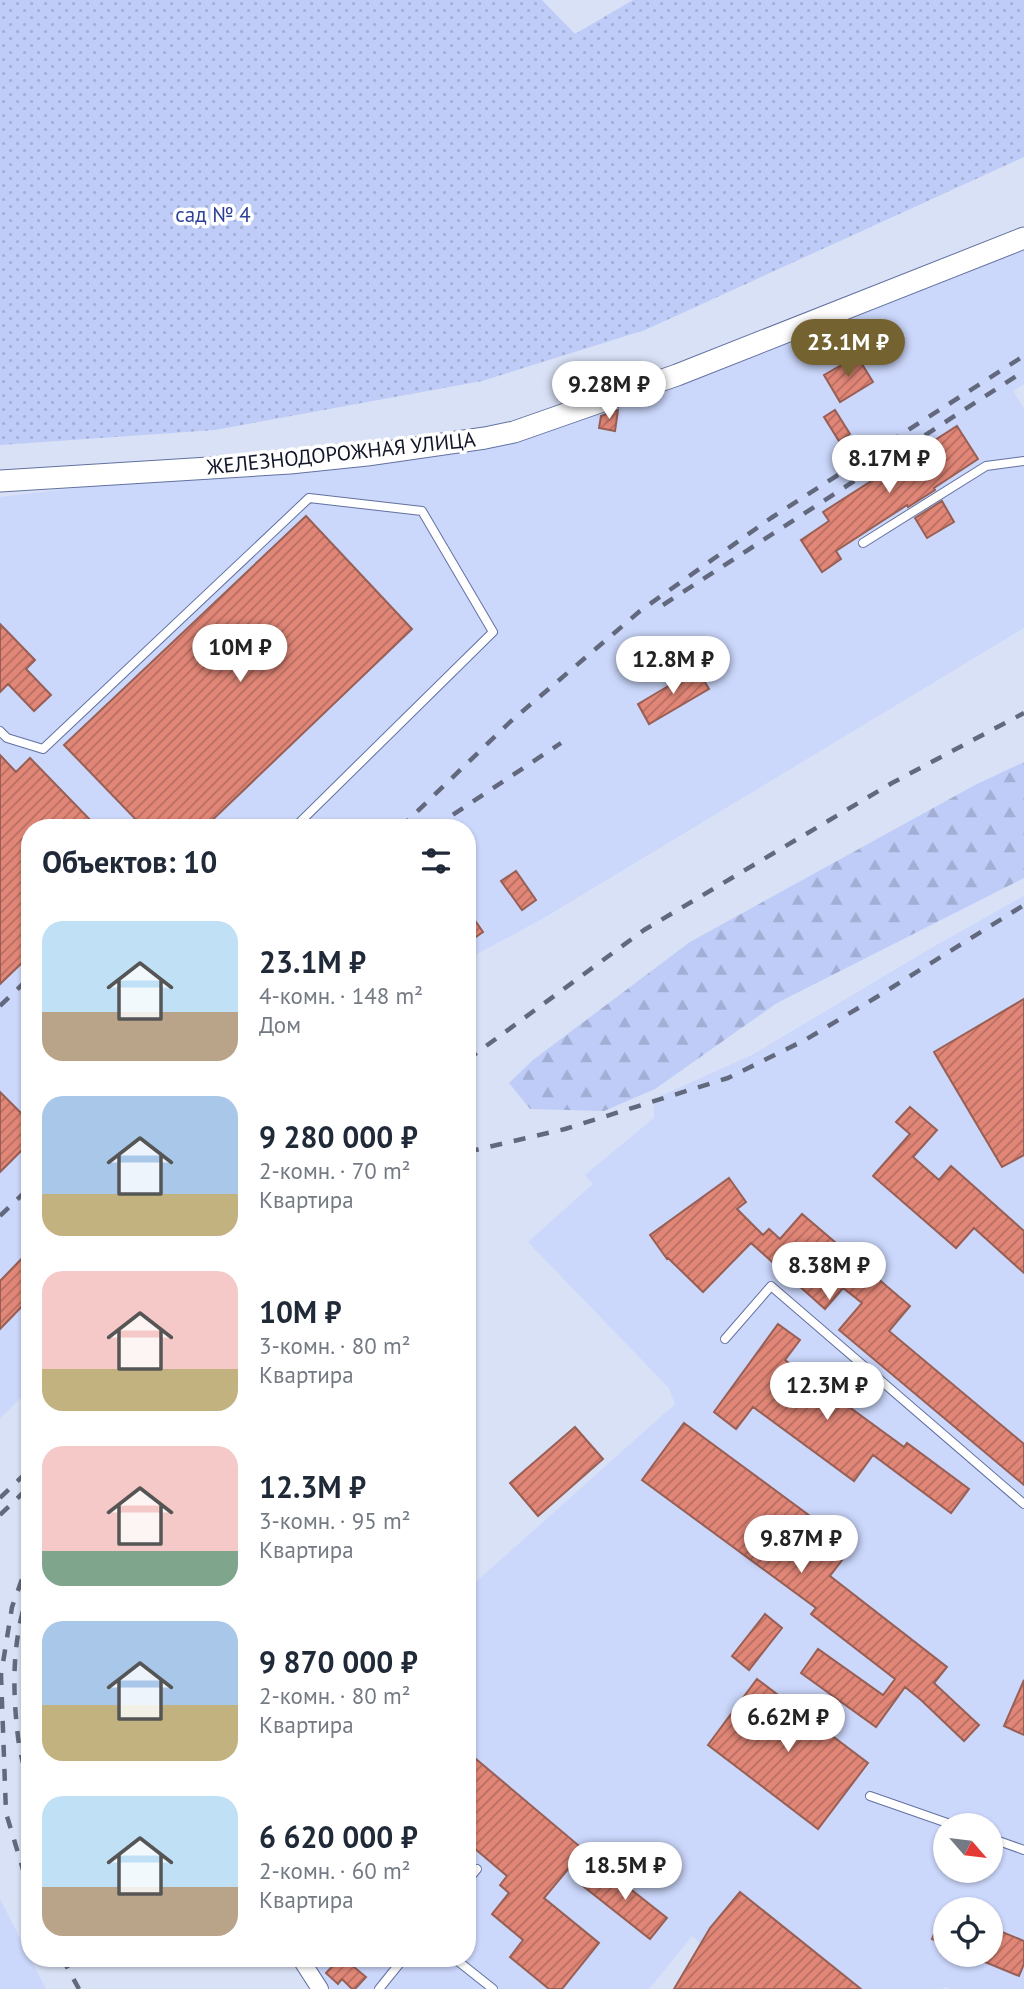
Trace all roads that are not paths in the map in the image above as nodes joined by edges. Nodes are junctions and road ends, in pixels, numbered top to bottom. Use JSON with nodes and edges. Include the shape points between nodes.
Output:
{"nodes":[{"id":1,"x":1024,"y":238,"type":"edge"},
{"id":2,"x":1024,"y":461,"type":"edge"},
{"id":3,"x":0,"y":481,"type":"edge"},
{"id":4,"x":863,"y":543,"type":"dead end"},
{"id":5,"x":0,"y":731,"type":"edge"},
{"id":6,"x":303,"y":819,"type":"edge"},
{"id":7,"x":725,"y":1339,"type":"dead end"},
{"id":8,"x":1024,"y":1504,"type":"edge"},
{"id":9,"x":870,"y":1796,"type":"dead end"},
{"id":10,"x":933,"y":1818,"type":"edge"},
{"id":11,"x":1003,"y":1843,"type":"edge"},
{"id":12,"x":1024,"y":1850,"type":"edge"},
{"id":13,"x":306,"y":1967,"type":"edge"},
{"id":14,"x":397,"y":1967,"type":"edge"},
{"id":15,"x":465,"y":1967,"type":"edge"},
{"id":16,"x":320,"y":1989,"type":"edge"},
{"id":17,"x":379,"y":1989,"type":"edge"},
{"id":18,"x":493,"y":1989,"type":"edge"}],
"edges":[{"from":1,"to":3,"type":"street","name":"ЖЕЛЕЗНОДОРОЖНАЯ УЛИЦА","via":[[677,375],[514,432],[290,463]]},
{"from":2,"to":4,"type":"lane","via":[[986,466]]},
{"from":5,"to":6,"type":"lane","via":[[7,738],[43,750],[309,498],[422,511],[493,632]]},
{"from":7,"to":8,"type":"lane","via":[[771,1286]]},
{"from":9,"to":10,"type":"lane"},
{"from":11,"to":12,"type":"lane"},
{"from":13,"to":16,"type":"street"},
{"from":14,"to":17,"type":"lane"},
{"from":15,"to":18,"type":"lane"}]}
